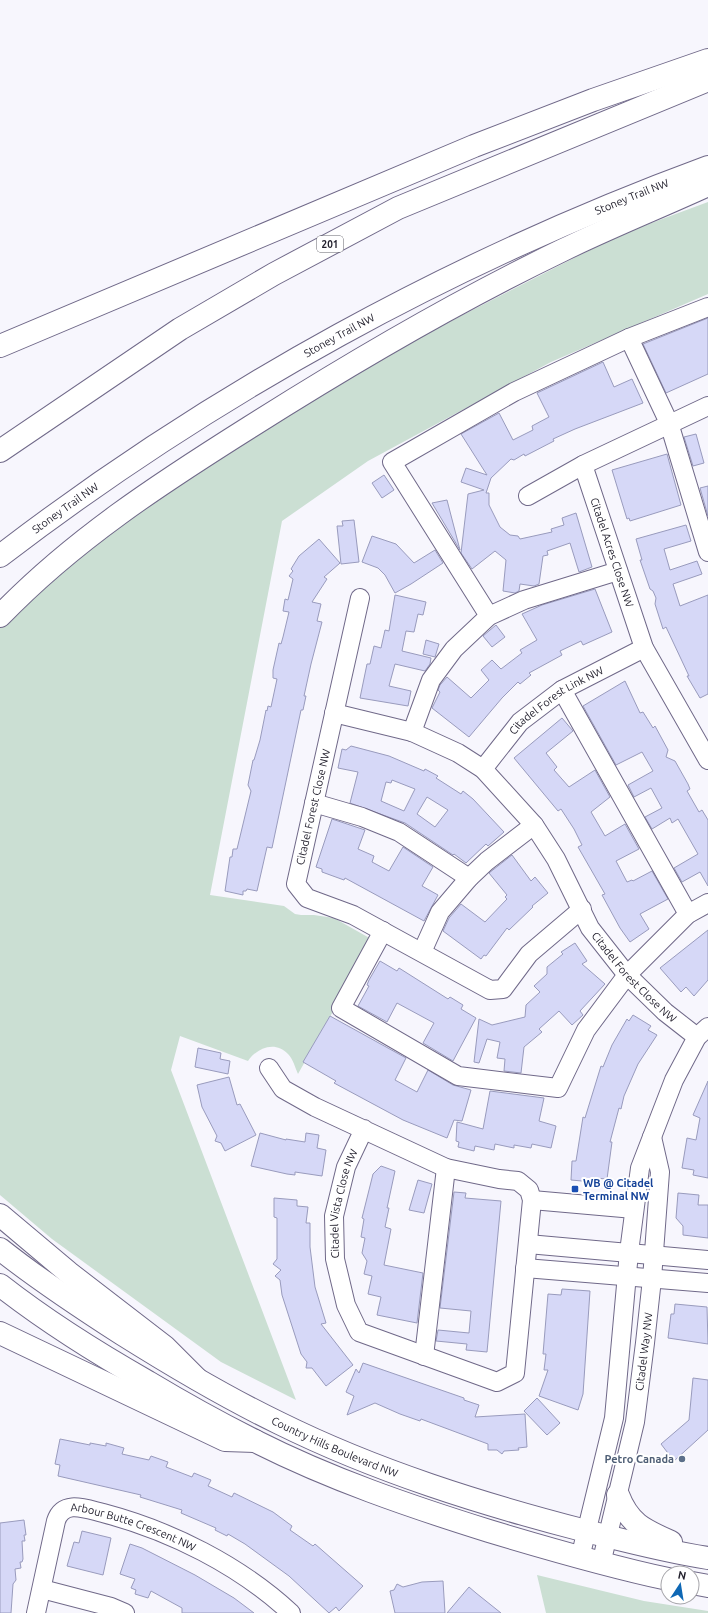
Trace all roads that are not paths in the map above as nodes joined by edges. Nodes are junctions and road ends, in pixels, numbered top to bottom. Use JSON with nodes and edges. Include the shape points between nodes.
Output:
{"nodes":[{"id":1,"x":708,"y":60,"type":"edge"},
{"id":2,"x":708,"y":80,"type":"edge"},
{"id":3,"x":708,"y":167,"type":"edge"},
{"id":4,"x":708,"y":185,"type":"edge"},
{"id":5,"x":708,"y":307,"type":"edge"},
{"id":6,"x":629,"y":338,"type":"junction"},
{"id":7,"x":0,"y":346,"type":"edge"},
{"id":8,"x":708,"y":406,"type":"edge"},
{"id":9,"x":669,"y":423,"type":"junction"},
{"id":10,"x":0,"y":451,"type":"edge"},
{"id":11,"x":582,"y":465,"type":"junction"},
{"id":12,"x":528,"y":496,"type":"dead end"},
{"id":13,"x":708,"y":552,"type":"edge"},
{"id":14,"x":0,"y":556,"type":"edge"},
{"id":15,"x":618,"y":571,"type":"junction"},
{"id":16,"x":360,"y":598,"type":"dead end"},
{"id":17,"x":0,"y":616,"type":"edge"},
{"id":18,"x":489,"y":616,"type":"junction"},
{"id":19,"x":644,"y":648,"type":"junction"},
{"id":20,"x":562,"y":690,"type":"junction"},
{"id":21,"x":334,"y":713,"type":"junction"},
{"id":22,"x":412,"y":732,"type":"junction"},
{"id":23,"x":708,"y":760,"type":"edge"},
{"id":24,"x":483,"y":769,"type":"junction"},
{"id":25,"x":314,"y":803,"type":"junction"},
{"id":26,"x":534,"y":825,"type":"junction"},
{"id":27,"x":469,"y":878,"type":"junction"},
{"id":28,"x":708,"y":904,"type":"edge"},
{"id":29,"x":582,"y":909,"type":"junction"},
{"id":30,"x":688,"y":914,"type":"junction"},
{"id":31,"x":383,"y":931,"type":"junction"},
{"id":32,"x":422,"y":952,"type":"junction"},
{"id":33,"x":627,"y":975,"type":"junction"},
{"id":34,"x":702,"y":1032,"type":"edge"},
{"id":35,"x":269,"y":1068,"type":"dead end"},
{"id":36,"x":364,"y":1129,"type":"junction"},
{"id":37,"x":652,"y":1138,"type":"junction"},
{"id":38,"x":446,"y":1168,"type":"junction"},
{"id":39,"x":532,"y":1200,"type":"junction"},
{"id":40,"x":634,"y":1209,"type":"junction"},
{"id":41,"x":0,"y":1216,"type":"edge"},
{"id":42,"x":528,"y":1244,"type":"junction"},
{"id":43,"x":0,"y":1249,"type":"edge"},
{"id":44,"x":629,"y":1252,"type":"junction"},
{"id":45,"x":654,"y":1255,"type":"junction"},
{"id":46,"x":708,"y":1260,"type":"edge"},
{"id":47,"x":525,"y":1268,"type":"junction"},
{"id":48,"x":627,"y":1276,"type":"junction"},
{"id":49,"x":652,"y":1279,"type":"junction"},
{"id":50,"x":708,"y":1283,"type":"edge"},
{"id":51,"x":0,"y":1285,"type":"edge"},
{"id":52,"x":0,"y":1333,"type":"edge"},
{"id":53,"x":424,"y":1356,"type":"junction"},
{"id":54,"x":196,"y":1378,"type":"junction"},
{"id":55,"x":254,"y":1441,"type":"junction"},
{"id":56,"x":618,"y":1495,"type":"junction"},
{"id":57,"x":587,"y":1531,"type":"junction"},
{"id":58,"x":608,"y":1537,"type":"junction"},
{"id":59,"x":705,"y":1558,"type":"edge"},
{"id":60,"x":591,"y":1561,"type":"junction"},
{"id":61,"x":660,"y":1576,"type":"edge"},
{"id":62,"x":42,"y":1589,"type":"junction"},
{"id":63,"x":36,"y":1613,"type":"edge"},
{"id":64,"x":125,"y":1613,"type":"edge"},
{"id":65,"x":292,"y":1613,"type":"edge"}],
"edges":[{"from":1,"to":7,"type":"main road","via":[[593,100],[474,146]]},
{"from":2,"to":10,"type":"main road","number":"201","via":[[398,208],[274,274],[180,329]]},
{"from":3,"to":14,"type":"main road","name":"Stoney Trail NW","via":[[582,216],[484,261],[348,330],[256,382],[153,447],[60,510]]},
{"from":4,"to":17,"type":"main road","via":[[563,250],[342,369],[138,500],[63,556]]},
{"from":5,"to":6,"type":"street"},
{"from":6,"to":9,"type":"street"},
{"from":6,"to":18,"type":"street","via":[[514,392],[392,462]]},
{"from":8,"to":9,"type":"street"},
{"from":9,"to":11,"type":"street"},
{"from":9,"to":13,"type":"street"},
{"from":11,"to":12,"type":"street"},
{"from":11,"to":15,"type":"street","name":"Citadel Acres Close NW"},
{"from":15,"to":18,"type":"street","via":[[524,600]]},
{"from":15,"to":19,"type":"street","name":"Citadel Acres Close NW"},
{"from":16,"to":21,"type":"street"},
{"from":18,"to":22,"type":"street","via":[[454,649],[431,680]]},
{"from":19,"to":20,"type":"street","name":"Citadel Forest Link NW"},
{"from":19,"to":23,"type":"street","name":"Citadel Acres Close NW"},
{"from":20,"to":24,"type":"street","name":"Citadel Forest Link NW","via":[[520,722]]},
{"from":20,"to":30,"type":"street"},
{"from":21,"to":22,"type":"street","name":"Citadel Forest Close NW"},
{"from":21,"to":25,"type":"street","name":"Citadel Forest Close NW"},
{"from":22,"to":24,"type":"street","name":"Citadel Forest Close NW","via":[[458,753]]},
{"from":24,"to":26,"type":"street","name":"Citadel Forest Close NW"},
{"from":25,"to":27,"type":"street","via":[[362,817],[399,832]]},
{"from":25,"to":31,"type":"street","name":"Citadel Forest Close NW","via":[[296,884],[308,898],[354,914]]},
{"from":26,"to":27,"type":"street"},
{"from":26,"to":29,"type":"street","name":"Citadel Forest Close NW","via":[[556,859]]},
{"from":27,"to":32,"type":"street","via":[[440,912]]},
{"from":28,"to":30,"type":"street"},
{"from":29,"to":32,"type":"street","name":"Citadel Forest Close NW","via":[[529,954],[503,989],[490,990]]},
{"from":29,"to":33,"type":"street","name":"Citadel Forest Close NW","via":[[590,928]]},
{"from":30,"to":33,"type":"street"},
{"from":31,"to":32,"type":"street","name":"Citadel Forest Close NW"},
{"from":31,"to":33,"type":"street","via":[[341,1008],[458,1076],[558,1088],[586,1030]]},
{"from":33,"to":34,"type":"street","name":"Citadel Forest Close NW","via":[[665,1012]]},
{"from":34,"to":37,"type":"street","name":"Citadel Way NW","via":[[674,1080]]},
{"from":35,"to":36,"type":"street","via":[[283,1089]]},
{"from":36,"to":38,"type":"street"},
{"from":36,"to":53,"type":"street","name":"Citadel Vista Close NW","via":[[346,1167],[334,1216],[335,1259],[346,1305],[359,1332]]},
{"from":37,"to":40,"type":"street","name":"Citadel Way NW","via":[[640,1168]]},
{"from":37,"to":45,"type":"street","name":"Citadel Way NW","via":[[660,1172]]},
{"from":38,"to":39,"type":"street","via":[[518,1181],[529,1190]]},
{"from":38,"to":53,"type":"street"},
{"from":39,"to":40,"type":"street"},
{"from":39,"to":42,"type":"street","name":"Citadel Vista Close NW"},
{"from":40,"to":44,"type":"street","name":"Citadel Way NW"},
{"from":41,"to":54,"type":"main road","via":[[165,1347]]},
{"from":42,"to":44,"type":"street"},
{"from":42,"to":47,"type":"street","name":"Citadel Vista Close NW"},
{"from":43,"to":54,"type":"main road","name":"Country Hills Boulevard NW","via":[[71,1301],[171,1365]]},
{"from":44,"to":45,"type":"street"},
{"from":44,"to":48,"type":"street","name":"Citadel Way NW"},
{"from":45,"to":46,"type":"street"},
{"from":45,"to":49,"type":"street","name":"Citadel Way NW"},
{"from":47,"to":48,"type":"street"},
{"from":47,"to":53,"type":"street","name":"Citadel Vista Close NW","via":[[515,1373],[497,1382]]},
{"from":48,"to":49,"type":"street"},
{"from":48,"to":57,"type":"street","name":"Citadel Way NW","via":[[614,1418]]},
{"from":49,"to":50,"type":"street"},
{"from":49,"to":56,"type":"street","name":"Citadel Way NW","via":[[635,1422]]},
{"from":51,"to":55,"type":"main road","via":[[114,1362]]},
{"from":52,"to":55,"type":"main road","via":[[225,1440]]},
{"from":54,"to":57,"type":"main road","name":"Country Hills Boulevard NW","via":[[278,1423],[358,1458],[469,1498]]},
{"from":55,"to":60,"type":"main road","via":[[351,1484],[440,1516]]},
{"from":56,"to":58,"type":"street","name":"Citadel Way NW"},
{"from":56,"to":59,"type":"main road","via":[[634,1523]]},
{"from":57,"to":58,"type":"main road","name":"Country Hills Boulevard NW"},
{"from":57,"to":60,"type":"street","name":"Citadel Way NW"},
{"from":58,"to":59,"type":"main road","name":"Country Hills Boulevard NW"},
{"from":58,"to":60,"type":"street","name":"Citadel Way NW"},
{"from":60,"to":61,"type":"main road"},
{"from":62,"to":63,"type":"street","name":"Arbour Butte Crescent NW"},
{"from":62,"to":64,"type":"street"},
{"from":62,"to":65,"type":"street","name":"Arbour Butte Crescent NW","via":[[58,1514],[68,1507],[79,1508],[161,1531],[200,1550],[245,1577]]}]}
